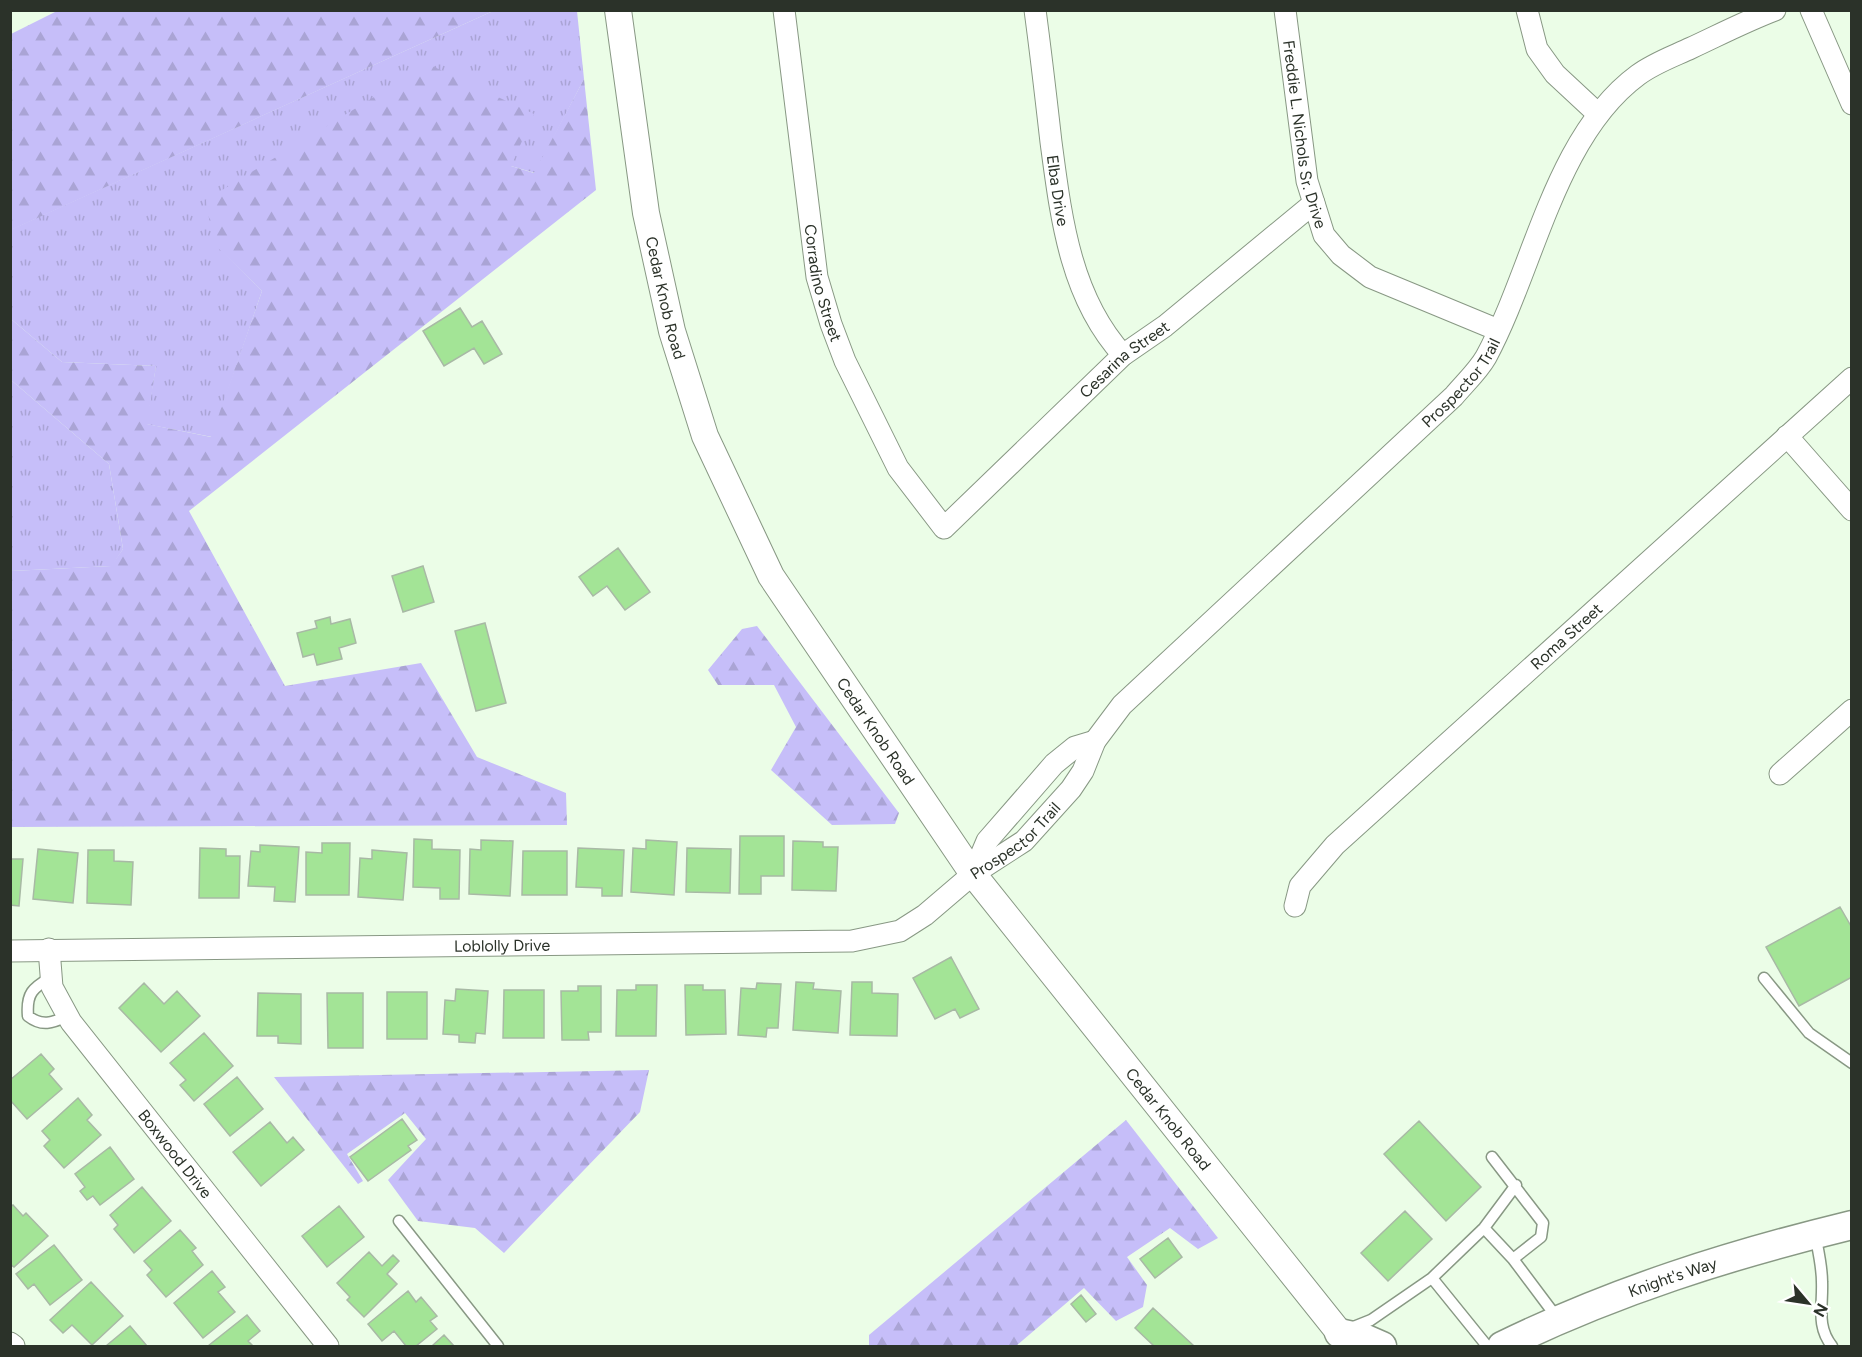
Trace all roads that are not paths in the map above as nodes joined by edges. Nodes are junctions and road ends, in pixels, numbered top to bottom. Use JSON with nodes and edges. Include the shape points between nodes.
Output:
{"nodes":[{"id":1,"x":618,"y":10,"type":"edge"},
{"id":2,"x":784,"y":10,"type":"edge"},
{"id":3,"x":1035,"y":10,"type":"edge"},
{"id":4,"x":1285,"y":10,"type":"edge"},
{"id":5,"x":1527,"y":10,"type":"edge"},
{"id":6,"x":1775,"y":10,"type":"edge"},
{"id":7,"x":1811,"y":10,"type":"edge"},
{"id":8,"x":1851,"y":104,"type":"edge"},
{"id":9,"x":1598,"y":114,"type":"junction"},
{"id":10,"x":1314,"y":203,"type":"junction"},
{"id":11,"x":1498,"y":330,"type":"junction"},
{"id":12,"x":1123,"y":355,"type":"junction"},
{"id":13,"x":1851,"y":378,"type":"edge"},
{"id":14,"x":1787,"y":436,"type":"junction"},
{"id":15,"x":1851,"y":510,"type":"edge"},
{"id":16,"x":944,"y":528,"type":"joint"},
{"id":17,"x":1851,"y":710,"type":"edge"},
{"id":18,"x":1095,"y":741,"type":"junction"},
{"id":19,"x":1780,"y":774,"type":"dead end"},
{"id":20,"x":973,"y":874,"type":"junction"},
{"id":21,"x":1295,"y":906,"type":"dead end"},
{"id":22,"x":49,"y":950,"type":"junction"},
{"id":23,"x":10,"y":951,"type":"edge"},
{"id":24,"x":51,"y":977,"type":"junction"},
{"id":25,"x":1764,"y":978,"type":"dead end"},
{"id":26,"x":68,"y":1016,"type":"junction"},
{"id":27,"x":1851,"y":1063,"type":"edge"},
{"id":28,"x":1492,"y":1157,"type":"dead end"},
{"id":29,"x":1516,"y":1185,"type":"junction"},
{"id":30,"x":399,"y":1221,"type":"dead end"},
{"id":31,"x":1851,"y":1225,"type":"edge"},
{"id":32,"x":1484,"y":1228,"type":"junction"},
{"id":33,"x":1815,"y":1234,"type":"junction"},
{"id":34,"x":1513,"y":1259,"type":"junction"},
{"id":35,"x":1432,"y":1278,"type":"junction"},
{"id":36,"x":1558,"y":1319,"type":"junction"},
{"id":37,"x":1345,"y":1342,"type":"edge"},
{"id":38,"x":10,"y":1343,"type":"edge"},
{"id":39,"x":14,"y":1347,"type":"edge"},
{"id":40,"x":328,"y":1347,"type":"edge"},
{"id":41,"x":498,"y":1347,"type":"edge"},
{"id":42,"x":1382,"y":1347,"type":"edge"},
{"id":43,"x":1487,"y":1347,"type":"edge"},
{"id":44,"x":1502,"y":1347,"type":"edge"},
{"id":45,"x":1832,"y":1347,"type":"edge"}],
"edges":[{"from":1,"to":20,"type":"street","name":"Cedar Knob Road","via":[[646,213],[672,331],[705,436],[771,576]]},
{"from":2,"to":16,"type":"street","name":"Corradino Street","via":[[817,278],[831,324],[844,361],[898,468]]},
{"from":3,"to":12,"type":"street","name":"Elba Drive","via":[[1062,227],[1092,311]]},
{"from":4,"to":10,"type":"street","name":"Freddie L. Nichols Sr. Drive","via":[[1307,181]]},
{"from":5,"to":9,"type":"street","via":[[1538,49],[1555,74]]},
{"from":6,"to":9,"type":"street","name":"Prospector Trail","via":[[1639,74]]},
{"from":7,"to":8,"type":"street"},
{"from":9,"to":11,"type":"street","name":"Prospector Trail","via":[[1566,168]]},
{"from":10,"to":11,"type":"street","name":"Freddie L. Nichols Sr. Drive","via":[[1324,235],[1341,255],[1370,277]]},
{"from":10,"to":12,"type":"street","name":"Cesarina Street","via":[[1165,326]]},
{"from":11,"to":18,"type":"street","name":"Prospector Trail","via":[[1485,359],[1454,396],[1122,705]]},
{"from":12,"to":16,"type":"street","name":"Cesarina Street"},
{"from":13,"to":14,"type":"street","name":"Roma Street"},
{"from":14,"to":15,"type":"street"},
{"from":14,"to":21,"type":"street","name":"Roma Street","via":[[1335,845],[1300,886]]},
{"from":17,"to":19,"type":"street"},
{"from":18,"to":20,"type":"street","name":"Prospector Trail","via":[[1083,771],[1041,824],[1005,855]]},
{"from":18,"to":20,"type":"street","name":"Prospector Trail","via":[[1075,747],[1054,764],[987,841]]},
{"from":20,"to":22,"type":"street","name":"Loblolly Drive","via":[[900,931],[852,941]]},
{"from":20,"to":37,"type":"street","name":"Cedar Knob Road"},
{"from":22,"to":23,"type":"street","name":"Loblolly Drive"},
{"from":22,"to":24,"type":"street","name":"Boxwood Drive"},
{"from":24,"to":26,"type":"street","name":"Boxwood Drive","via":[[52,987]]},
{"from":24,"to":26,"type":"lane","via":[[35,987],[27,1001],[28,1016],[37,1023],[51,1023]]},
{"from":25,"to":27,"type":"lane","via":[[1809,1033]]},
{"from":26,"to":40,"type":"street","name":"Boxwood Drive"},
{"from":28,"to":29,"type":"lane"},
{"from":29,"to":32,"type":"lane"},
{"from":29,"to":34,"type":"lane","via":[[1543,1223],[1541,1237]]},
{"from":30,"to":41,"type":"lane"},
{"from":31,"to":33,"type":"main road","name":"Knight's Way"},
{"from":32,"to":34,"type":"lane"},
{"from":32,"to":35,"type":"lane"},
{"from":33,"to":36,"type":"main road","name":"Knight's Way","via":[[1663,1278]]},
{"from":33,"to":45,"type":"lane","via":[[1822,1282],[1820,1317],[1824,1336]]},
{"from":34,"to":36,"type":"lane"},
{"from":35,"to":37,"type":"lane"},
{"from":35,"to":43,"type":"lane"},
{"from":36,"to":44,"type":"main road","name":"Knight's Way"},
{"from":37,"to":42,"type":"main road","via":[[1365,1339]]},
{"from":38,"to":39,"type":"street"}]}
